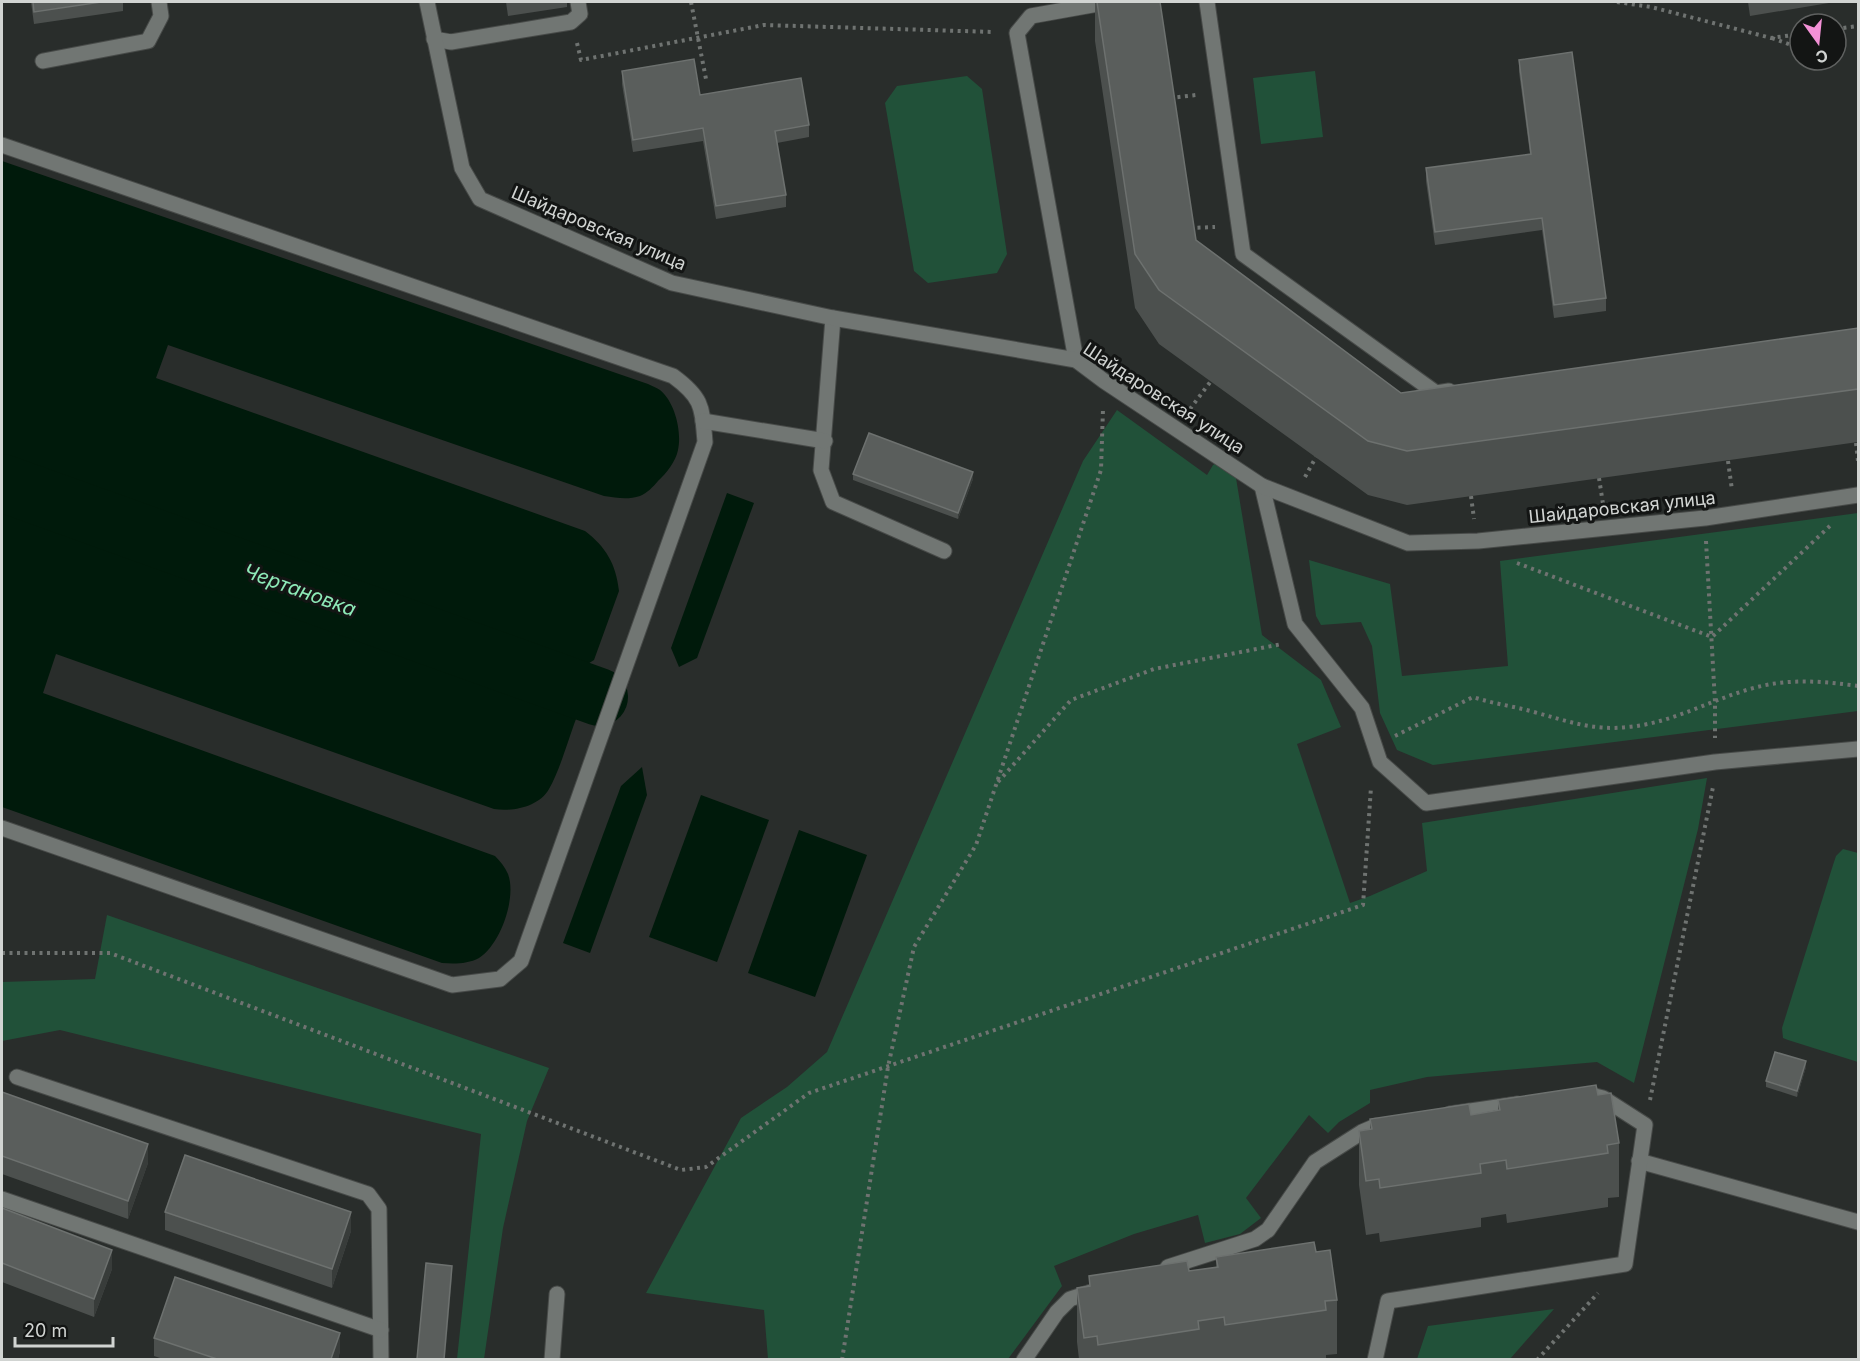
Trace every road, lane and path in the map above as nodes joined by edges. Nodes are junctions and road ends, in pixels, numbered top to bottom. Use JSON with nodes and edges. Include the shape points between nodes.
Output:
{"nodes":[{"id":1,"x":159,"y":2,"type":"edge"},
{"id":2,"x":427,"y":2,"type":"edge"},
{"id":3,"x":578,"y":2,"type":"edge"},
{"id":4,"x":691,"y":2,"type":"edge"},
{"id":5,"x":1109,"y":2,"type":"edge"},
{"id":6,"x":1207,"y":2,"type":"edge"},
{"id":7,"x":1617,"y":2,"type":"edge"},
{"id":8,"x":1648,"y":2,"type":"edge"},
{"id":9,"x":1651,"y":7,"type":"junction"},
{"id":10,"x":571,"y":22,"type":"junction"},
{"id":11,"x":1017,"y":33,"type":"junction"},
{"id":12,"x":1788,"y":36,"type":"edge"},
{"id":13,"x":698,"y":38,"type":"junction"},
{"id":14,"x":1771,"y":38,"type":"junction"},
{"id":15,"x":434,"y":39,"type":"junction"},
{"id":16,"x":1788,"y":44,"type":"edge"},
{"id":17,"x":43,"y":61,"type":"dead end"},
{"id":18,"x":706,"y":79,"type":"dead end"},
{"id":19,"x":2,"y":145,"type":"edge"},
{"id":20,"x":833,"y":318,"type":"junction"},
{"id":21,"x":1076,"y":360,"type":"junction"},
{"id":22,"x":1104,"y":381,"type":"junction"},
{"id":23,"x":1211,"y":381,"type":"edge"},
{"id":24,"x":1459,"y":390,"type":"edge"},
{"id":25,"x":703,"y":421,"type":"junction"},
{"id":26,"x":1174,"y":428,"type":"junction"},
{"id":27,"x":825,"y":441,"type":"junction"},
{"id":28,"x":1856,"y":443,"type":"edge"},
{"id":29,"x":1858,"y":461,"type":"edge"},
{"id":30,"x":1263,"y":486,"type":"junction"},
{"id":31,"x":1858,"y":495,"type":"edge"},
{"id":32,"x":1705,"y":518,"type":"junction"},
{"id":33,"x":1833,"y":523,"type":"dead end"},
{"id":34,"x":944,"y":551,"type":"dead end"},
{"id":35,"x":1506,"y":559,"type":"dead end"},
{"id":36,"x":1712,"y":637,"type":"junction"},
{"id":37,"x":1307,"y":639,"type":"junction"},
{"id":38,"x":1858,"y":687,"type":"edge"},
{"id":39,"x":1715,"y":702,"type":"junction"},
{"id":40,"x":1373,"y":746,"type":"junction"},
{"id":41,"x":1858,"y":749,"type":"edge"},
{"id":42,"x":1715,"y":762,"type":"junction"},
{"id":43,"x":996,"y":785,"type":"junction"},
{"id":44,"x":2,"y":828,"type":"edge"},
{"id":45,"x":2,"y":953,"type":"edge"},
{"id":46,"x":888,"y":1067,"type":"junction"},
{"id":47,"x":17,"y":1077,"type":"dead end"},
{"id":48,"x":1576,"y":1095,"type":"edge"},
{"id":49,"x":1531,"y":1102,"type":"edge"},
{"id":50,"x":1439,"y":1115,"type":"edge"},
{"id":51,"x":1394,"y":1122,"type":"edge"},
{"id":52,"x":1645,"y":1125,"type":"junction"},
{"id":53,"x":1639,"y":1161,"type":"junction"},
{"id":54,"x":2,"y":1199,"type":"edge"},
{"id":55,"x":1858,"y":1222,"type":"edge"},
{"id":56,"x":1624,"y":1264,"type":"junction"},
{"id":57,"x":1157,"y":1271,"type":"edge"},
{"id":58,"x":1113,"y":1285,"type":"edge"},
{"id":59,"x":557,"y":1294,"type":"dead end"},
{"id":60,"x":381,"y":1330,"type":"junction"},
{"id":61,"x":381,"y":1359,"type":"edge"},
{"id":62,"x":552,"y":1359,"type":"edge"},
{"id":63,"x":842,"y":1359,"type":"edge"},
{"id":64,"x":1024,"y":1359,"type":"edge"},
{"id":65,"x":1375,"y":1359,"type":"edge"},
{"id":66,"x":1537,"y":1359,"type":"edge"}],
"edges":[{"from":1,"to":17,"type":"street","via":[[161,16],[148,40]]},
{"from":2,"to":15,"type":"street","name":"Шайдаровская улица"},
{"from":3,"to":10,"type":"street","via":[[580,14]]},
{"from":4,"to":13,"type":"path"},
{"from":5,"to":11,"type":"street","via":[[1031,16]]},
{"from":6,"to":24,"type":"street","via":[[1243,254],[1436,393]]},
{"from":7,"to":9,"type":"path"},
{"from":8,"to":9,"type":"path"},
{"from":9,"to":14,"type":"path"},
{"from":10,"to":13,"type":"path","via":[[581,60]]},
{"from":10,"to":15,"type":"street","via":[[451,42]]},
{"from":11,"to":13,"type":"path","via":[[764,25]]},
{"from":11,"to":21,"type":"street"},
{"from":12,"to":14,"type":"path"},
{"from":13,"to":18,"type":"path"},
{"from":14,"to":16,"type":"path"},
{"from":15,"to":20,"type":"street","name":"Шайдаровская улица","via":[[462,168],[480,199],[672,282]]},
{"from":19,"to":25,"type":"street","via":[[673,376],[691,390],[702,409]]},
{"from":20,"to":21,"type":"street","name":"Шайдаровская улица"},
{"from":20,"to":27,"type":"street"},
{"from":21,"to":22,"type":"street","name":"Шайдаровская улица"},
{"from":22,"to":26,"type":"street","name":"Шайдаровская улица"},
{"from":22,"to":43,"type":"path","via":[[1101,470]]},
{"from":23,"to":26,"type":"path"},
{"from":25,"to":27,"type":"street"},
{"from":25,"to":44,"type":"street","via":[[705,442],[521,961],[500,979],[452,985]]},
{"from":26,"to":30,"type":"street","name":"Шайдаровская улица"},
{"from":27,"to":34,"type":"street","via":[[821,470],[832,502]]},
{"from":28,"to":29,"type":"path"},
{"from":30,"to":32,"type":"street","name":"Шайдаровская улица","via":[[1408,543],[1478,541]]},
{"from":30,"to":37,"type":"street","via":[[1295,624]]},
{"from":31,"to":32,"type":"street","name":"Шайдаровская улица"},
{"from":32,"to":36,"type":"path"},
{"from":33,"to":36,"type":"path"},
{"from":35,"to":36,"type":"path"},
{"from":36,"to":39,"type":"path"},
{"from":37,"to":40,"type":"street","via":[[1362,708]]},
{"from":37,"to":43,"type":"path","via":[[1154,669],[1071,700]]},
{"from":38,"to":39,"type":"path","via":[[1821,681],[1782,682]]},
{"from":39,"to":40,"type":"path","via":[[1664,721],[1614,728],[1579,725],[1473,697]]},
{"from":39,"to":42,"type":"path"},
{"from":40,"to":42,"type":"street","via":[[1380,762],[1426,803]]},
{"from":40,"to":46,"type":"path","via":[[1363,905]]},
{"from":41,"to":42,"type":"street"},
{"from":42,"to":52,"type":"path"},
{"from":43,"to":46,"type":"path","via":[[976,845],[914,947]]},
{"from":45,"to":46,"type":"path","via":[[110,953],[681,1170],[706,1167],[809,1093]]},
{"from":46,"to":63,"type":"path"},
{"from":47,"to":60,"type":"street","via":[[368,1194],[379,1209]]},
{"from":48,"to":52,"type":"street","via":[[1588,1093],[1603,1098]]},
{"from":49,"to":50,"type":"street"},
{"from":51,"to":57,"type":"street","via":[[1362,1132],[1315,1162],[1268,1230],[1255,1239]]},
{"from":52,"to":53,"type":"street"},
{"from":53,"to":55,"type":"street"},
{"from":53,"to":56,"type":"street"},
{"from":54,"to":60,"type":"street"},
{"from":56,"to":65,"type":"street","via":[[1388,1301]]},
{"from":56,"to":66,"type":"path"},
{"from":58,"to":64,"type":"street","via":[[1070,1299]]},
{"from":59,"to":62,"type":"street"},
{"from":60,"to":61,"type":"street"}]}
